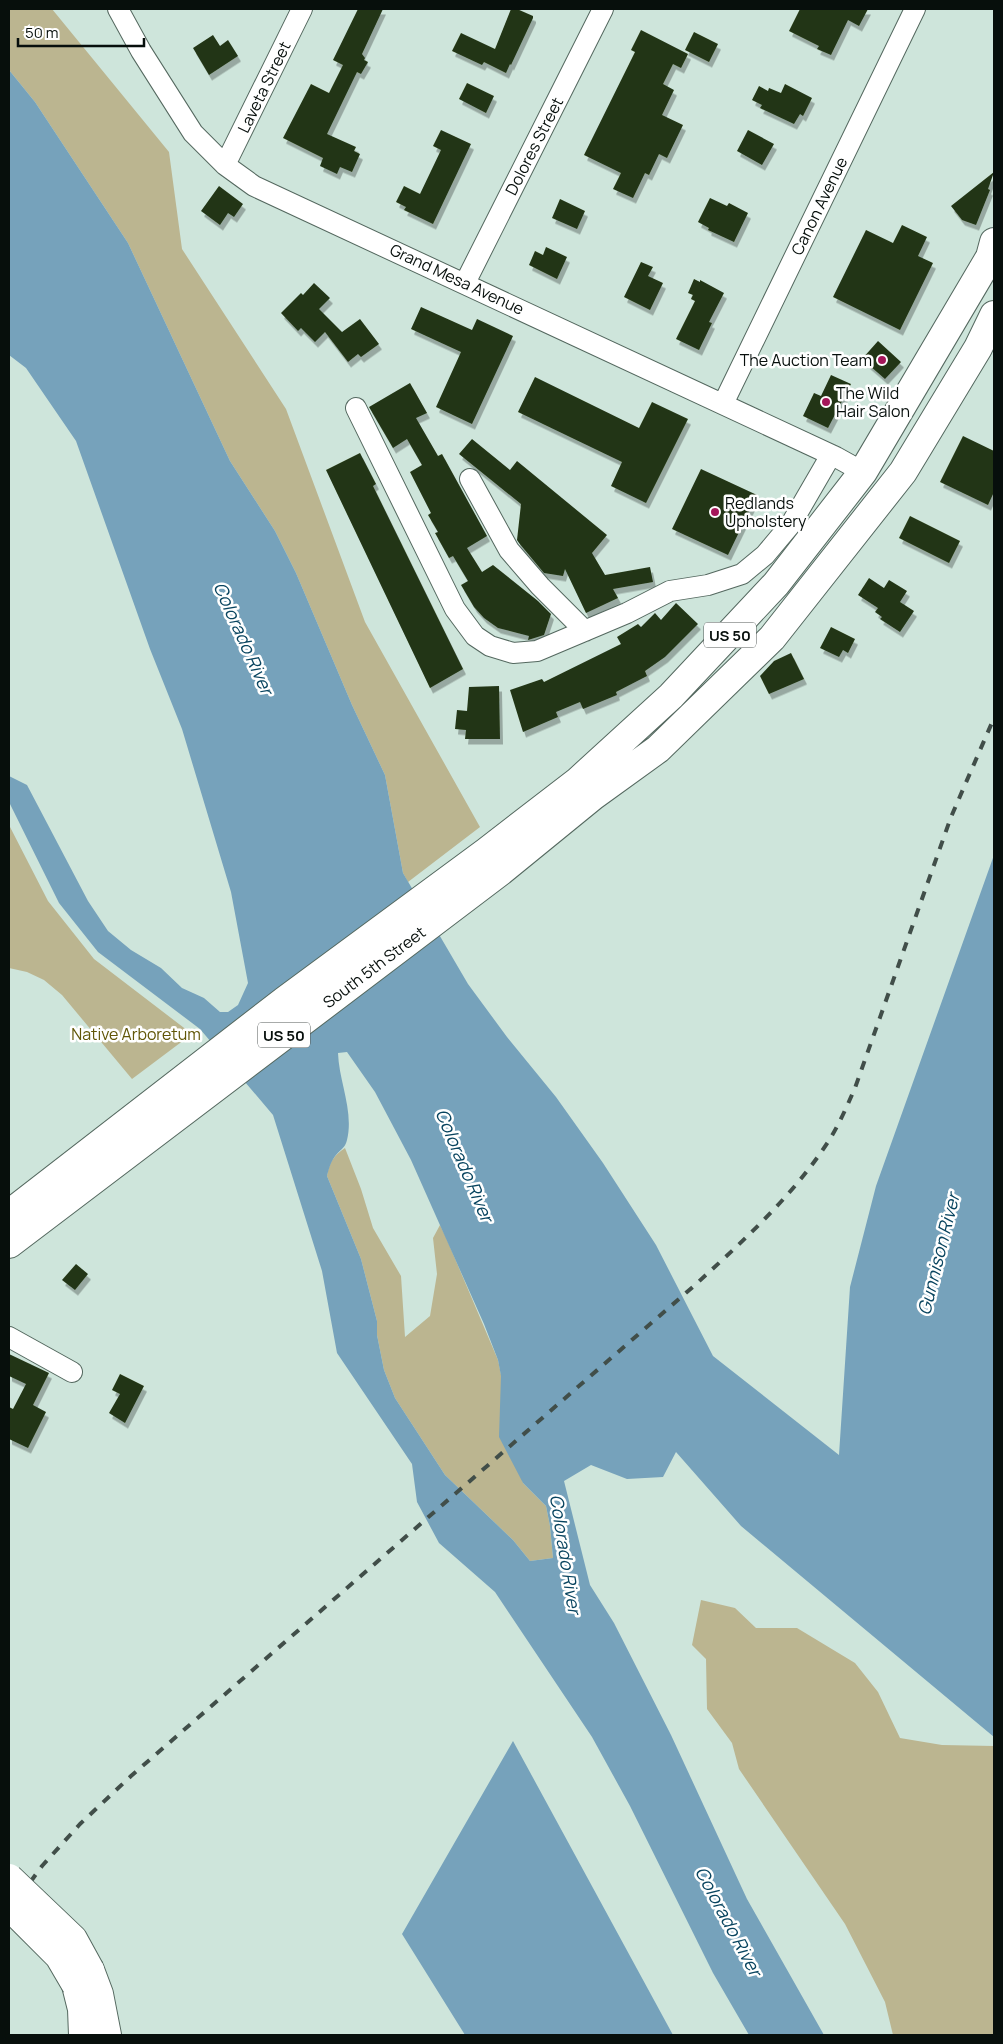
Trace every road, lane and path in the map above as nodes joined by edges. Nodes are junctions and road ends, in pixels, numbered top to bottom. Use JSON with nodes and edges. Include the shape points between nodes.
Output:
{"nodes":[{"id":1,"x":118,"y":9,"type":"edge"},
{"id":2,"x":302,"y":9,"type":"edge"},
{"id":3,"x":603,"y":9,"type":"edge"},
{"id":4,"x":915,"y":9,"type":"edge"},
{"id":5,"x":225,"y":165,"type":"junction"},
{"id":6,"x":993,"y":258,"type":"edge"},
{"id":7,"x":465,"y":283,"type":"junction"},
{"id":8,"x":994,"y":284,"type":"edge"},
{"id":9,"x":994,"y":315,"type":"edge"},
{"id":10,"x":723,"y":404,"type":"junction"},
{"id":11,"x":356,"y":408,"type":"dead end"},
{"id":12,"x":831,"y":455,"type":"junction"},
{"id":13,"x":862,"y":472,"type":"junction"},
{"id":14,"x":902,"y":472,"type":"junction"},
{"id":15,"x":470,"y":479,"type":"dead end"},
{"id":16,"x":585,"y":631,"type":"junction"},
{"id":17,"x":658,"y":749,"type":"junction"},
{"id":18,"x":586,"y":788,"type":"junction"},
{"id":19,"x":61,"y":1189,"type":"junction"},
{"id":20,"x":9,"y":1214,"type":"edge"},
{"id":21,"x":9,"y":1244,"type":"edge"},
{"id":22,"x":9,"y":1337,"type":"edge"},
{"id":23,"x":72,"y":1372,"type":"dead end"},
{"id":24,"x":9,"y":1878,"type":"edge"},
{"id":25,"x":9,"y":1906,"type":"edge"},
{"id":26,"x":83,"y":1978,"type":"junction"},
{"id":27,"x":83,"y":2035,"type":"edge"},
{"id":28,"x":107,"y":2035,"type":"edge"}],
"edges":[{"from":1,"to":5,"type":"street","name":"Grand Mesa Avenue","via":[[193,133]]},
{"from":2,"to":5,"type":"street","name":"Laveta Street"},
{"from":3,"to":7,"type":"street","name":"Dolores Street"},
{"from":4,"to":10,"type":"street","name":"Canon Avenue"},
{"from":5,"to":7,"type":"street","name":"Grand Mesa Avenue","via":[[254,186]]},
{"from":6,"to":13,"type":"highway","number":"US 50"},
{"from":7,"to":10,"type":"street","name":"Grand Mesa Avenue"},
{"from":8,"to":14,"type":"highway","via":[[901,446]]},
{"from":9,"to":14,"type":"highway","number":"US 50","via":[[978,348]]},
{"from":10,"to":12,"type":"street","name":"Grand Mesa Avenue"},
{"from":11,"to":16,"type":"street","via":[[455,609],[475,636],[490,646],[513,653],[537,651]]},
{"from":12,"to":13,"type":"street","name":"Grand Mesa Avenue"},
{"from":12,"to":16,"type":"street","via":[[791,524],[765,555],[742,574],[708,585],[670,591]]},
{"from":13,"to":17,"type":"highway","via":[[855,516],[755,636],[682,709]]},
{"from":13,"to":18,"type":"highway","number":"US 50","via":[[776,584]]},
{"from":14,"to":17,"type":"highway","number":"US 50","via":[[772,638]]},
{"from":15,"to":16,"type":"street","via":[[509,550]]},
{"from":17,"to":18,"type":"highway","number":"US 50"},
{"from":18,"to":19,"type":"highway","name":"South 5th Street","number":"US 50","via":[[494,862],[284,1001]]},
{"from":19,"to":20,"type":"highway","name":"South 5th Street","number":"US 50"},
{"from":19,"to":21,"type":"highway","name":"South 5th Street","number":"US 50"},
{"from":22,"to":23,"type":"street"},
{"from":24,"to":26,"type":"highway","bridge":true,"via":[[73,1940]]},
{"from":25,"to":26,"type":"highway","bridge":true},
{"from":26,"to":27,"type":"highway"},
{"from":26,"to":28,"type":"highway","via":[[99,1994]]}]}
